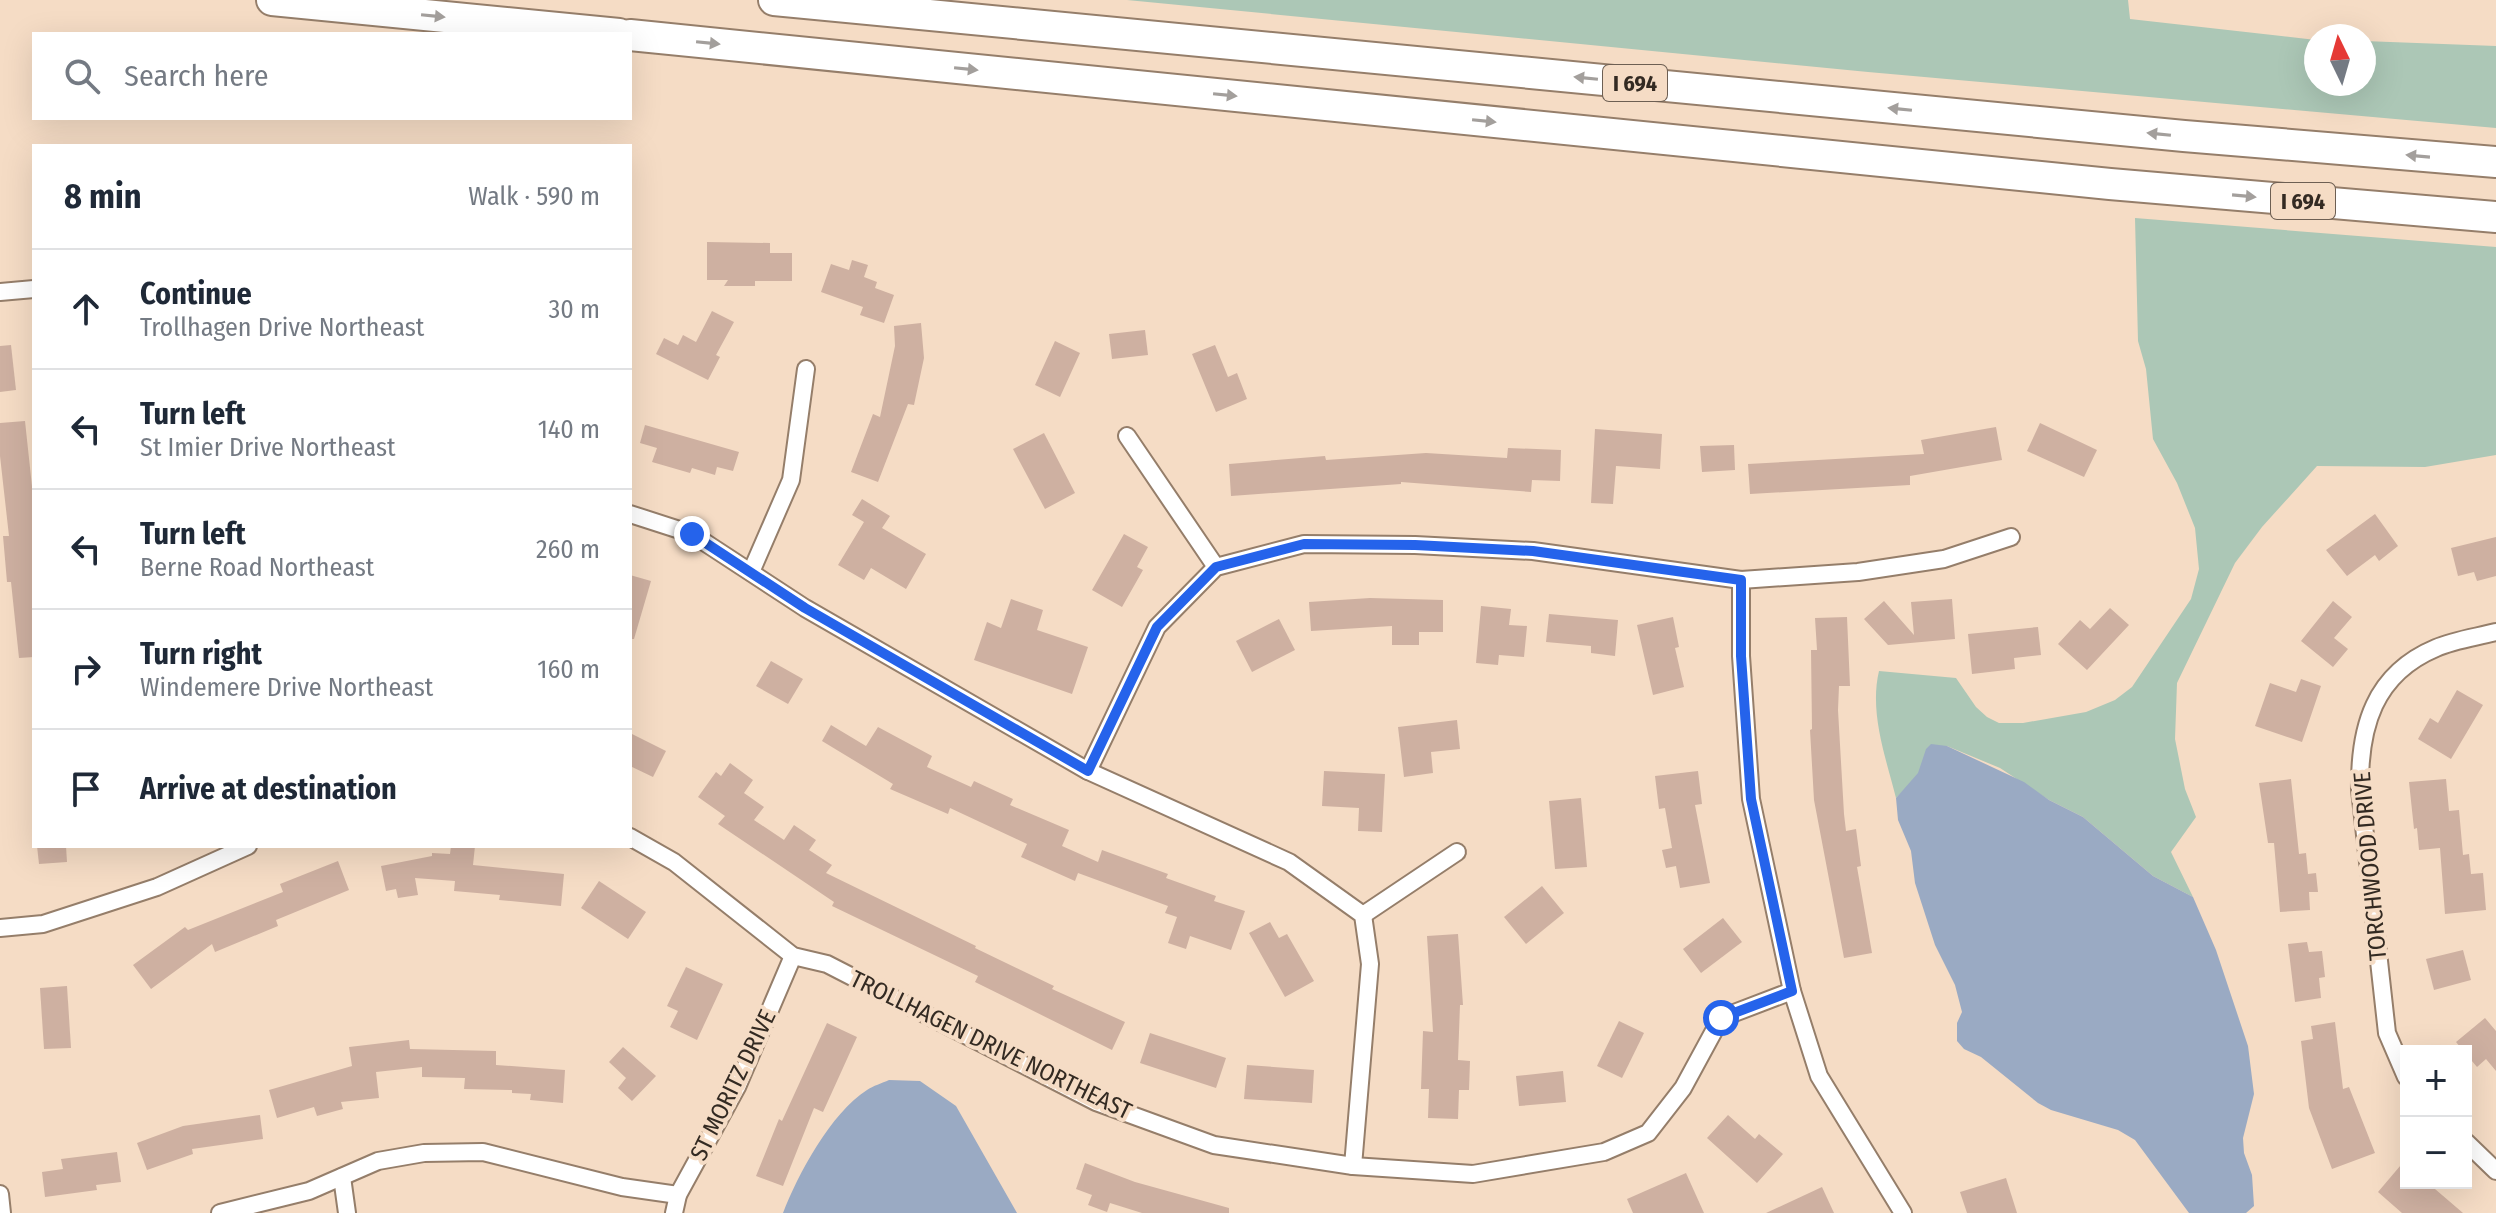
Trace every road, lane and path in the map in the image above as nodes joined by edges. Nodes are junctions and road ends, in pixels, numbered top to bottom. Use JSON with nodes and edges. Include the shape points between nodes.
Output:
{"nodes":[{"id":1,"x":272,"y":0,"type":"edge"},
{"id":2,"x":774,"y":0,"type":"edge"},
{"id":3,"x":599,"y":32,"type":"edge"},
{"id":4,"x":632,"y":35,"type":"edge"},
{"id":5,"x":2496,"y":162,"type":"edge"},
{"id":6,"x":2496,"y":217,"type":"edge"},
{"id":7,"x":32,"y":289,"type":"edge"},
{"id":8,"x":0,"y":292,"type":"edge"},
{"id":9,"x":806,"y":369,"type":"dead end"},
{"id":10,"x":1127,"y":436,"type":"dead end"},
{"id":11,"x":632,"y":515,"type":"edge"},
{"id":12,"x":2011,"y":537,"type":"dead end"},
{"id":13,"x":1216,"y":567,"type":"junction"},
{"id":14,"x":751,"y":572,"type":"junction"},
{"id":15,"x":1741,"y":580,"type":"junction"},
{"id":16,"x":2496,"y":632,"type":"edge"},
{"id":17,"x":1088,"y":771,"type":"junction"},
{"id":18,"x":632,"y":838,"type":"edge"},
{"id":19,"x":244,"y":848,"type":"edge"},
{"id":20,"x":1457,"y":852,"type":"dead end"},
{"id":21,"x":1363,"y":915,"type":"junction"},
{"id":22,"x":0,"y":928,"type":"edge"},
{"id":23,"x":793,"y":956,"type":"junction"},
{"id":24,"x":1792,"y":991,"type":"junction"},
{"id":25,"x":2400,"y":1063,"type":"edge"},
{"id":26,"x":2472,"y":1148,"type":"edge"},
{"id":27,"x":1353,"y":1166,"type":"junction"},
{"id":28,"x":2496,"y":1171,"type":"edge"},
{"id":29,"x":342,"y":1177,"type":"junction"},
{"id":30,"x":0,"y":1194,"type":"edge"},
{"id":31,"x":678,"y":1195,"type":"junction"},
{"id":32,"x":2,"y":1213,"type":"edge"},
{"id":33,"x":220,"y":1213,"type":"edge"},
{"id":34,"x":347,"y":1213,"type":"edge"},
{"id":35,"x":674,"y":1213,"type":"edge"},
{"id":36,"x":1903,"y":1213,"type":"edge"}],
"edges":[{"from":1,"to":3,"type":"highway","one_way":true},
{"from":5,"to":2,"type":"highway","number":"I 694","one_way":true},
{"from":4,"to":6,"type":"highway","number":"I 694","one_way":true,"via":[[2110,184]]},
{"from":7,"to":8,"type":"street"},
{"from":9,"to":14,"type":"street","via":[[791,480]]},
{"from":10,"to":13,"type":"street"},
{"from":11,"to":14,"type":"street","via":[[692,534]]},
{"from":12,"to":15,"type":"street","via":[[1944,559],[1858,572]]},
{"from":13,"to":15,"type":"street","via":[[1304,544],[1415,545],[1533,551]]},
{"from":13,"to":17,"type":"street","via":[[1157,627]]},
{"from":14,"to":17,"type":"street"},
{"from":15,"to":24,"type":"street","via":[[1751,799]]},
{"from":16,"to":25,"type":"street","name":"TORCHWOOD DRIVE","via":[[2416,657],[2377,698],[2364,727],[2360,790],[2387,1033]]},
{"from":17,"to":21,"type":"street","via":[[1289,862]]},
{"from":18,"to":23,"type":"street","name":"TROLLHAGEN DRIVE NORTHEAST","via":[[674,862]]},
{"from":19,"to":22,"type":"street","via":[[157,887],[43,924]]},
{"from":20,"to":21,"type":"street"},
{"from":21,"to":27,"type":"street","via":[[1370,964]]},
{"from":23,"to":27,"type":"street","name":"TROLLHAGEN DRIVE NORTHEAST","via":[[827,964],[1096,1102],[1214,1145]]},
{"from":23,"to":31,"type":"street","name":"ST MORITZ DRIVE","via":[[737,1087]]},
{"from":24,"to":27,"type":"street","name":"TROLLHAGEN DRIVE NORTHEAST","via":[[1721,1018],[1683,1088],[1648,1133],[1604,1152],[1473,1174]]},
{"from":24,"to":36,"type":"street","via":[[1819,1076]]},
{"from":26,"to":28,"type":"street"},
{"from":29,"to":31,"type":"street","via":[[378,1161],[424,1153],[483,1152],[622,1187]]},
{"from":29,"to":33,"type":"street","via":[[309,1191]]},
{"from":29,"to":34,"type":"street"},
{"from":30,"to":32,"type":"street"},
{"from":31,"to":35,"type":"street","name":"ST MORITZ DRIVE"}]}
